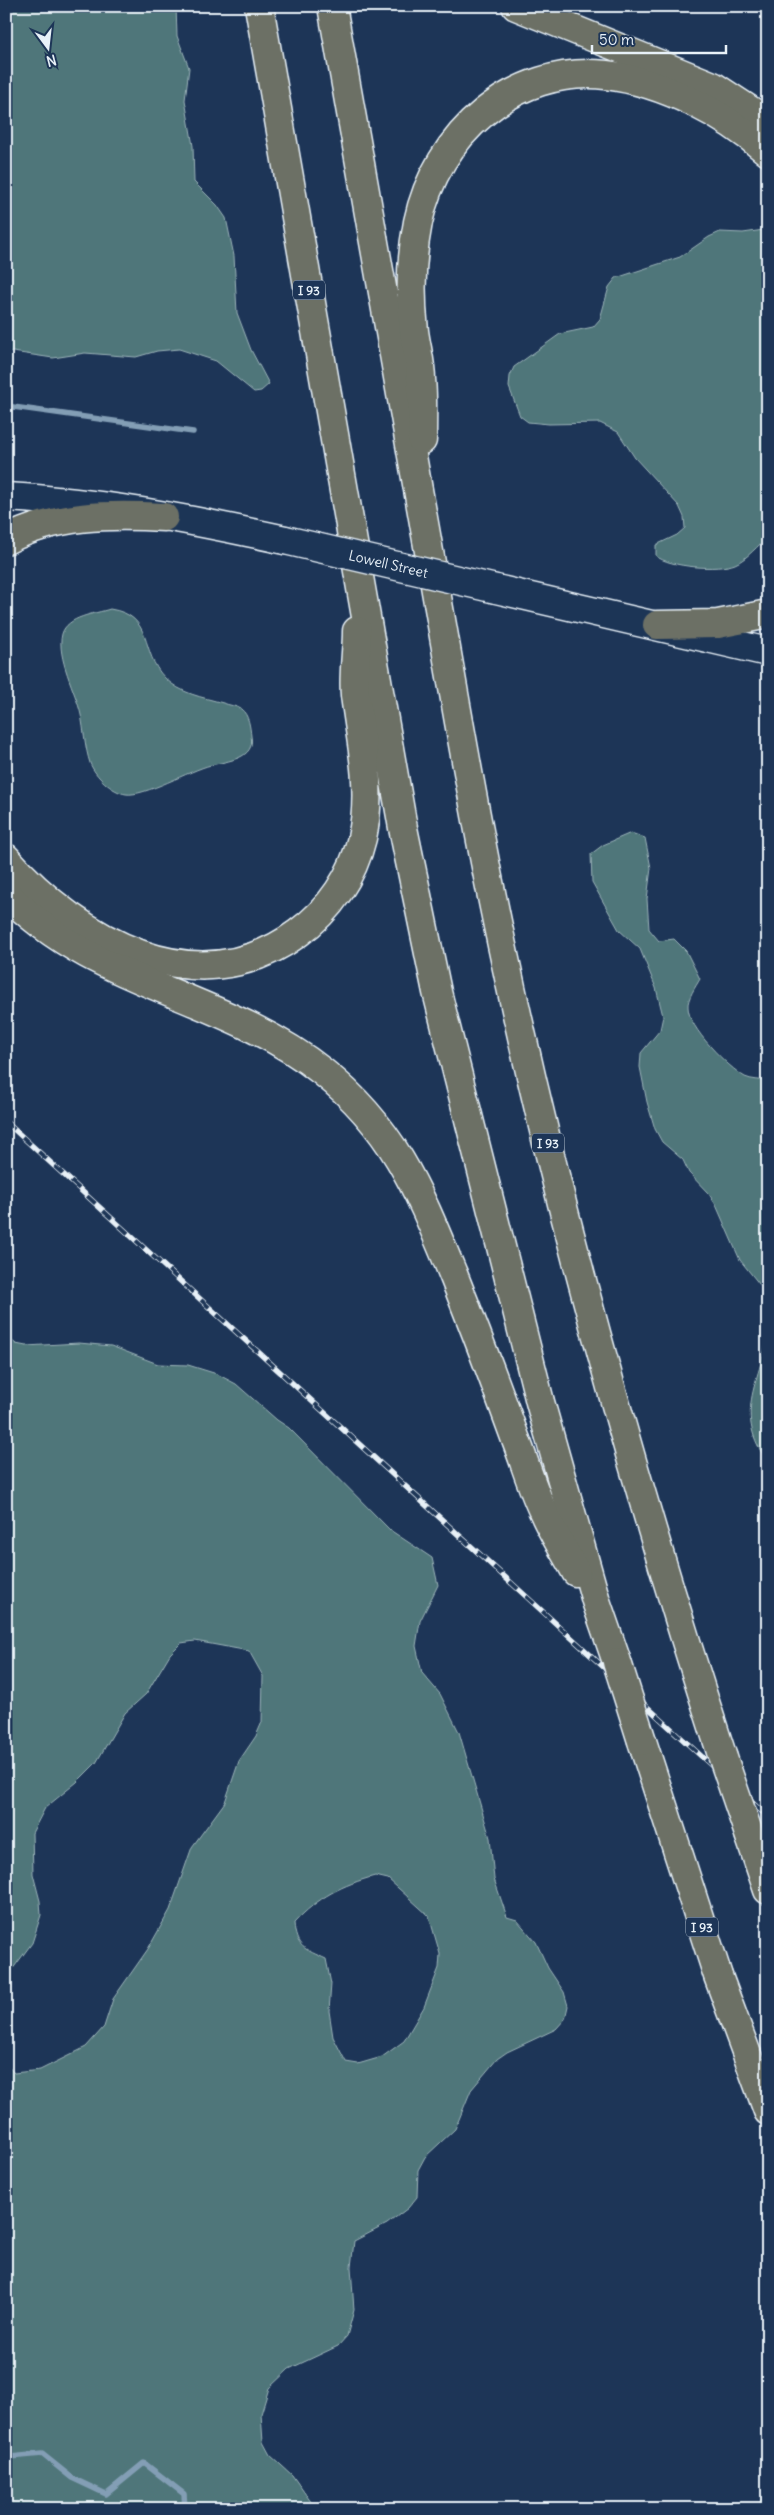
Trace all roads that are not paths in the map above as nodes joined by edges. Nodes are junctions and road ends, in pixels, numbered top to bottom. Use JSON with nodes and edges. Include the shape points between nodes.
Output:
{"nodes":[{"id":1,"x":259,"y":6,"type":"edge"},
{"id":2,"x":332,"y":6,"type":"edge"},
{"id":3,"x":516,"y":6,"type":"edge"},
{"id":4,"x":768,"y":122,"type":"edge"},
{"id":5,"x":768,"y":152,"type":"edge"},
{"id":6,"x":6,"y":497,"type":"edge"},
{"id":7,"x":164,"y":517,"type":"junction"},
{"id":8,"x":423,"y":519,"type":"junction"},
{"id":9,"x":6,"y":540,"type":"edge"},
{"id":10,"x":360,"y":574,"type":"junction"},
{"id":11,"x":768,"y":614,"type":"edge"},
{"id":12,"x":657,"y":626,"type":"junction"},
{"id":13,"x":768,"y":652,"type":"edge"},
{"id":14,"x":6,"y":858,"type":"edge"},
{"id":15,"x":6,"y":893,"type":"edge"},
{"id":16,"x":604,"y":1622,"type":"junction"},
{"id":17,"x":768,"y":1890,"type":"edge"},
{"id":18,"x":768,"y":2111,"type":"edge"}],
"edges":[{"from":1,"to":10,"type":"highway","number":"I 93"},
{"from":2,"to":8,"type":"highway","number":"I 93"},
{"from":3,"to":4,"type":"highway","via":[[696,78]]},
{"from":5,"to":8,"type":"highway","via":[[725,120],[685,100],[648,85],[604,75],[570,75],[536,82],[503,98],[469,125],[447,153],[429,187],[419,220],[413,260],[412,314],[422,378]]},
{"from":6,"to":7,"type":"main road","name":"Lowell Street"},
{"from":7,"to":9,"type":"highway","via":[[86,516],[36,527]]},
{"from":7,"to":12,"type":"main road","name":"Lowell Street","bridge":true,"via":[[285,540]]},
{"from":8,"to":17,"type":"highway","number":"I 93","bridge":true,"via":[[469,786],[506,966],[561,1198],[639,1487],[722,1755]]},
{"from":10,"to":14,"type":"highway","via":[[355,693],[366,758],[366,816],[357,854],[346,880],[329,905],[308,926],[266,952],[238,961],[204,965],[157,960],[112,943],[82,926],[30,885]]},
{"from":10,"to":16,"type":"highway","number":"I 93","via":[[403,828],[438,992],[540,1402]]},
{"from":11,"to":12,"type":"highway","via":[[718,624]]},
{"from":12,"to":13,"type":"main road","name":"Lowell Street"},
{"from":15,"to":16,"type":"highway","via":[[38,922],[89,957],[216,1011],[283,1044],[325,1074],[374,1123],[399,1157],[423,1200],[542,1510]]},
{"from":16,"to":18,"type":"highway","number":"I 93","bridge":true,"via":[[718,1976]]}]}
